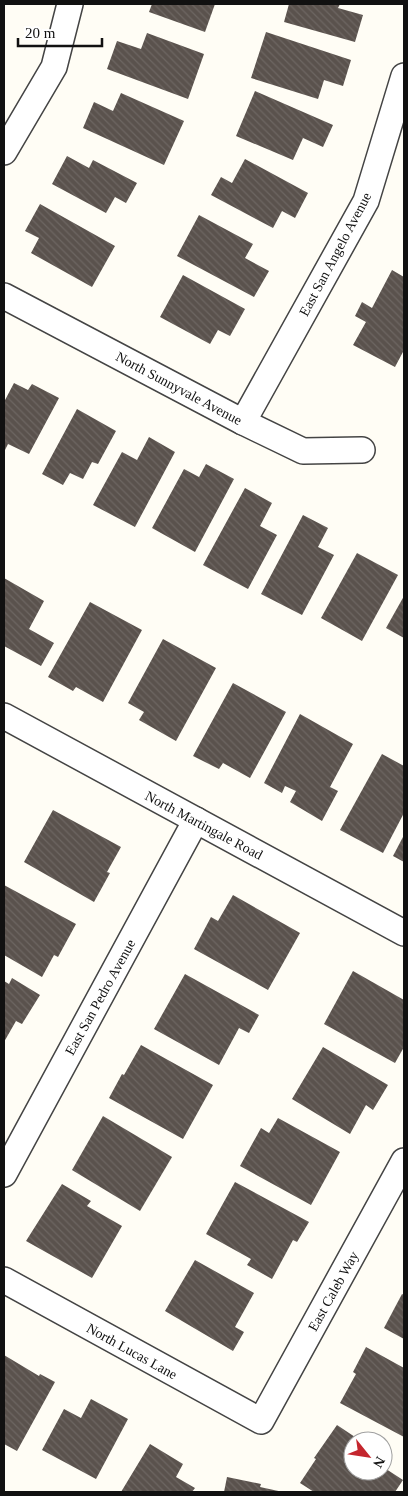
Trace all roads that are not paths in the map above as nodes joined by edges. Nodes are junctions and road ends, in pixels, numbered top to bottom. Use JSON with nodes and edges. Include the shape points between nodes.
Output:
{"nodes":[{"id":1,"x":70,"y":4,"type":"edge"},
{"id":2,"x":404,"y":76,"type":"edge"},
{"id":3,"x":4,"y":152,"type":"edge"},
{"id":4,"x":4,"y":296,"type":"edge"},
{"id":5,"x":243,"y":422,"type":"junction"},
{"id":6,"x":362,"y":450,"type":"dead end"},
{"id":7,"x":4,"y":716,"type":"edge"},
{"id":8,"x":196,"y":820,"type":"junction"},
{"id":9,"x":404,"y":933,"type":"edge"},
{"id":10,"x":404,"y":1161,"type":"edge"},
{"id":11,"x":4,"y":1174,"type":"edge"},
{"id":12,"x":4,"y":1280,"type":"edge"},
{"id":13,"x":261,"y":1421,"type":"joint"}],
"edges":[{"from":1,"to":3,"type":"street","via":[[54,68]]},
{"from":2,"to":5,"type":"street","name":"East San Angelo Avenue","via":[[366,202]]},
{"from":4,"to":5,"type":"street","name":"North Sunnyvale Avenue"},
{"from":5,"to":6,"type":"street","name":"North Sunnyvale Avenue","via":[[303,451]]},
{"from":7,"to":8,"type":"street","name":"North Martingale Road"},
{"from":8,"to":9,"type":"street","name":"North Martingale Road"},
{"from":8,"to":11,"type":"street","name":"East San Pedro Avenue"},
{"from":10,"to":13,"type":"street","name":"East Caleb Way"},
{"from":12,"to":13,"type":"street","name":"North Lucas Lane"}]}
